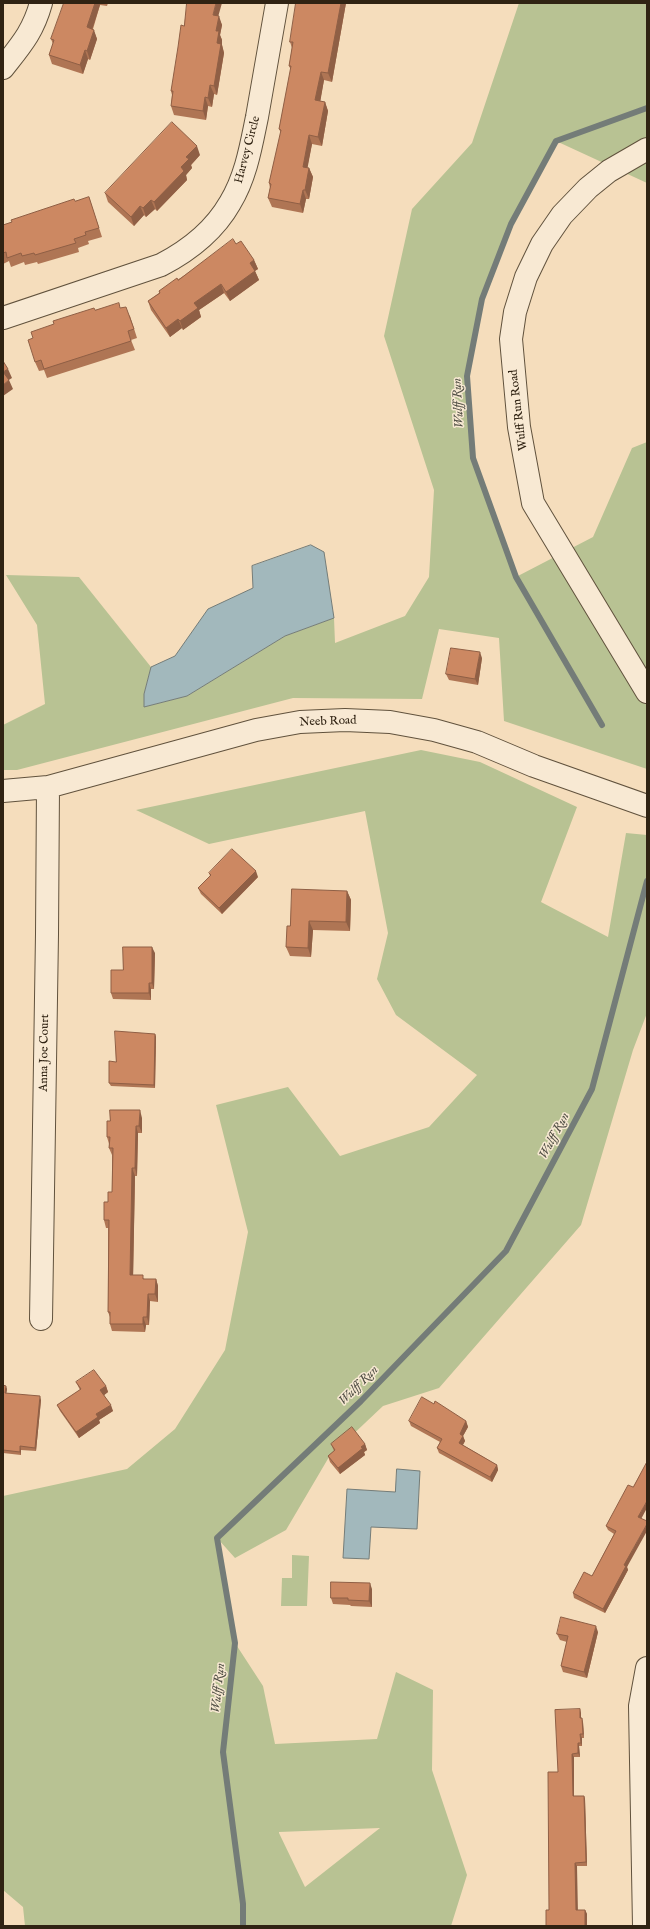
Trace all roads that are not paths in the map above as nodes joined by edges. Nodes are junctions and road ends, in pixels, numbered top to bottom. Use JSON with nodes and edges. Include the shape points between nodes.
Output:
{"nodes":[{"id":1,"x":42,"y":3,"type":"edge"},
{"id":2,"x":277,"y":3,"type":"edge"},
{"id":3,"x":3,"y":68,"type":"edge"},
{"id":4,"x":647,"y":149,"type":"edge"},
{"id":5,"x":3,"y":318,"type":"edge"},
{"id":6,"x":647,"y":692,"type":"edge"},
{"id":7,"x":48,"y":787,"type":"junction"},
{"id":8,"x":3,"y":791,"type":"edge"},
{"id":9,"x":647,"y":806,"type":"edge"},
{"id":10,"x":41,"y":1319,"type":"dead end"},
{"id":11,"x":647,"y":1668,"type":"edge"},
{"id":12,"x":644,"y":1926,"type":"edge"}],
"edges":[{"from":1,"to":3,"type":"street","via":[[28,37]]},
{"from":2,"to":5,"type":"street","name":"Harvey Circle","via":[[250,151],[240,185],[222,215],[201,239],[161,266]]},
{"from":4,"to":6,"type":"street","name":"Wulff Run Road","via":[[609,171],[562,215],[542,244],[526,277],[515,312],[511,338],[519,427],[533,503]]},
{"from":7,"to":8,"type":"street","name":"Neeb Road"},
{"from":7,"to":9,"type":"street","name":"Neeb Road","via":[[256,730],[300,722],[345,720],[390,722],[434,730],[477,742],[534,766]]},
{"from":7,"to":10,"type":"street","name":"Anna Joe Court"},
{"from":11,"to":12,"type":"street","via":[[640,1706]]}]}
